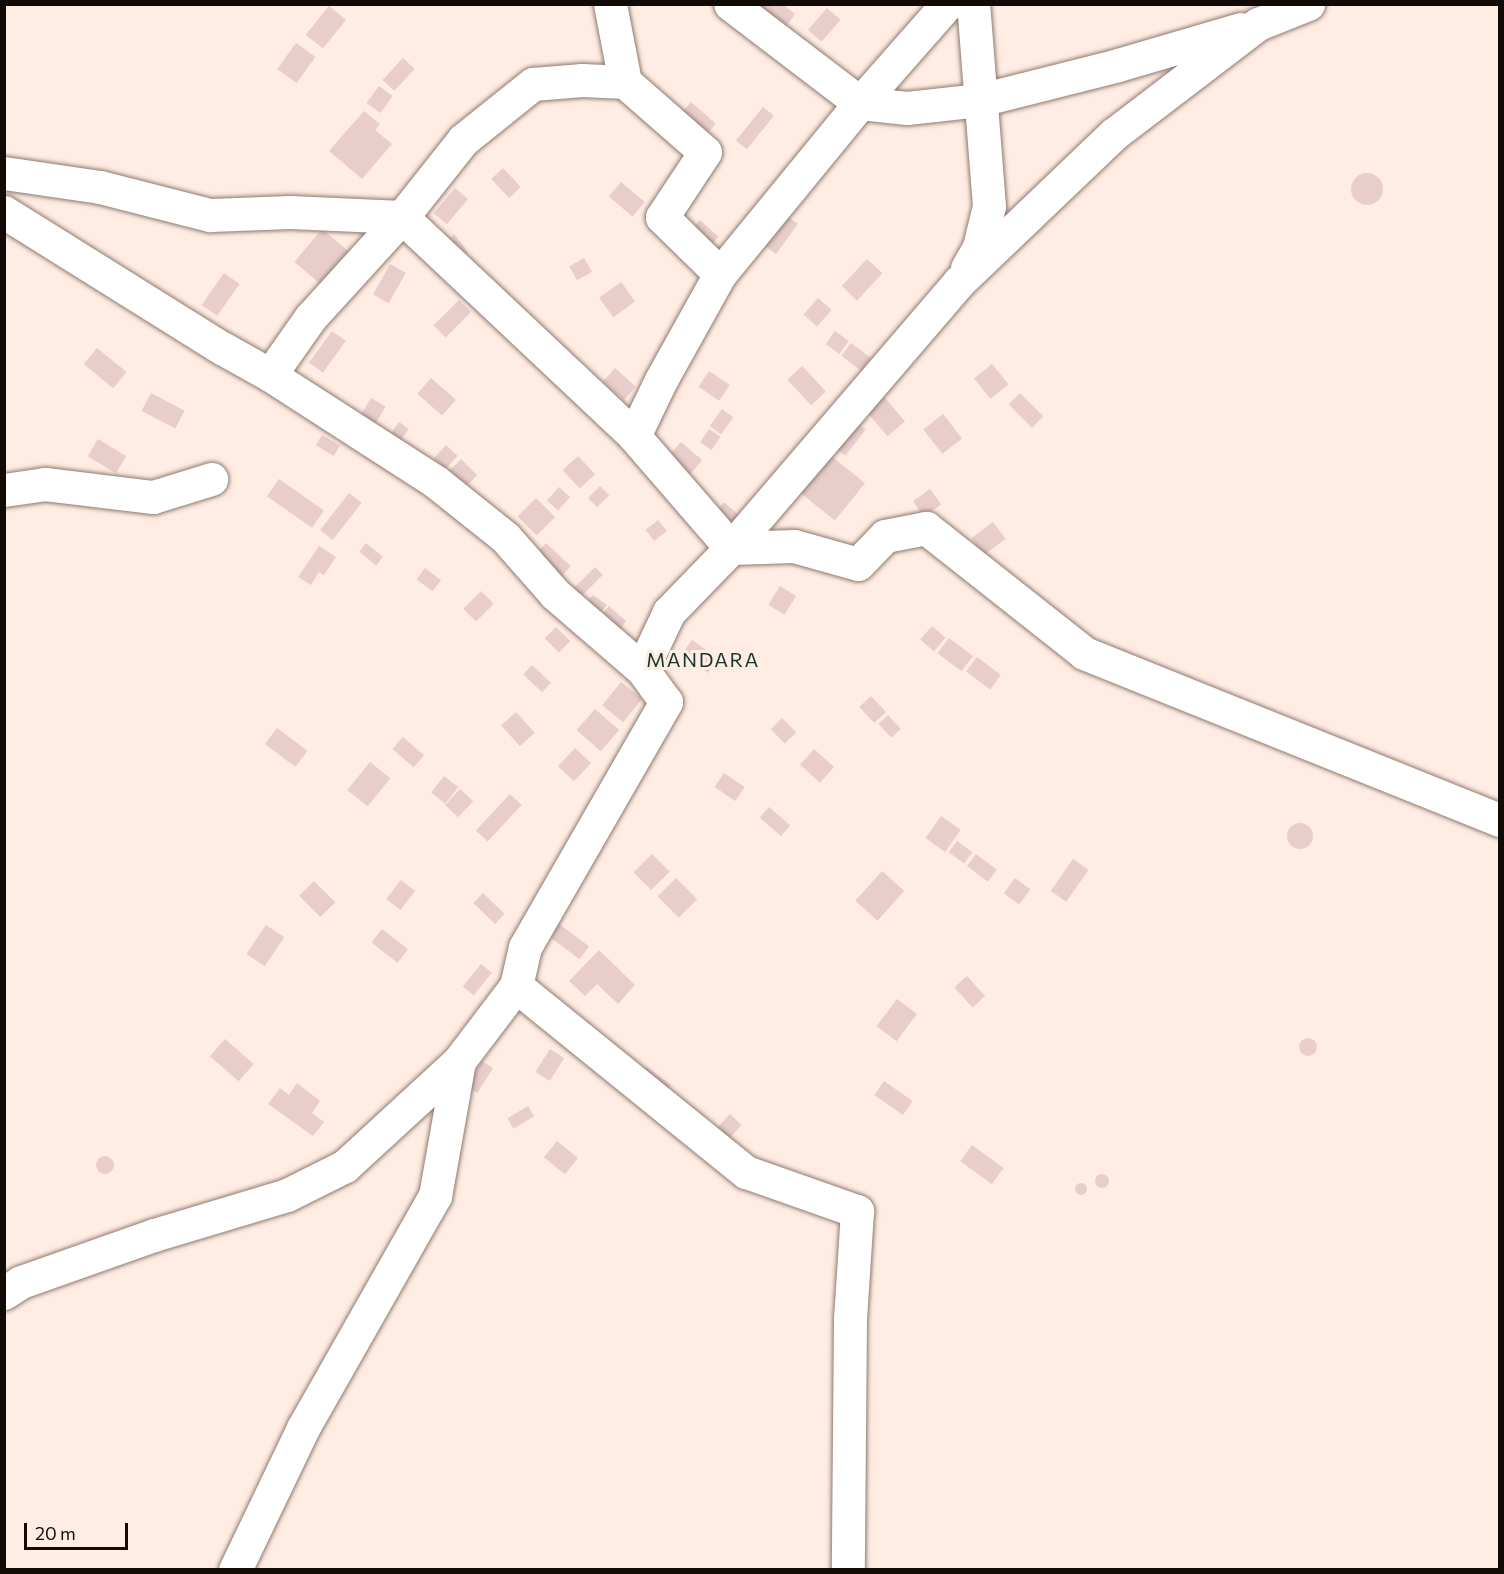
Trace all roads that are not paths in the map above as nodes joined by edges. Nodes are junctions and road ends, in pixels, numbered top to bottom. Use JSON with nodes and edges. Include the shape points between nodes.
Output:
{"nodes":[{"id":1,"x":610,"y":4,"type":"edge"},
{"id":2,"x":730,"y":4,"type":"edge"},
{"id":3,"x":947,"y":4,"type":"edge"},
{"id":4,"x":973,"y":4,"type":"edge"},
{"id":5,"x":1308,"y":4,"type":"edge"},
{"id":6,"x":1258,"y":24,"type":"junction"},
{"id":7,"x":625,"y":82,"type":"junction"},
{"id":8,"x":980,"y":100,"type":"junction"},
{"id":9,"x":860,"y":103,"type":"junction"},
{"id":10,"x":4,"y":173,"type":"edge"},
{"id":11,"x":4,"y":212,"type":"edge"},
{"id":12,"x":402,"y":217,"type":"junction"},
{"id":13,"x":720,"y":274,"type":"junction"},
{"id":14,"x":959,"y":282,"type":"junction"},
{"id":15,"x":270,"y":375,"type":"junction"},
{"id":16,"x":634,"y":436,"type":"junction"},
{"id":17,"x":211,"y":479,"type":"dead end"},
{"id":18,"x":4,"y":490,"type":"edge"},
{"id":19,"x":731,"y":548,"type":"junction"},
{"id":20,"x":642,"y":669,"type":"junction"},
{"id":21,"x":1500,"y":820,"type":"edge"},
{"id":22,"x":516,"y":986,"type":"junction"},
{"id":23,"x":459,"y":1060,"type":"junction"},
{"id":24,"x":4,"y":1293,"type":"edge"},
{"id":25,"x":235,"y":1569,"type":"edge"},
{"id":26,"x":849,"y":1569,"type":"edge"}],
"edges":[{"from":1,"to":7,"type":"street"},
{"from":2,"to":9,"type":"street"},
{"from":3,"to":9,"type":"street"},
{"from":4,"to":8,"type":"street"},
{"from":5,"to":6,"type":"street"},
{"from":6,"to":8,"type":"street"},
{"from":6,"to":14,"type":"street","via":[[1114,134]]},
{"from":7,"to":12,"type":"street","via":[[533,84],[463,140]]},
{"from":7,"to":13,"type":"street","via":[[705,152],[662,217]]},
{"from":8,"to":9,"type":"street","via":[[907,108]]},
{"from":8,"to":14,"type":"street","via":[[989,206],[979,247]]},
{"from":9,"to":13,"type":"street"},
{"from":10,"to":12,"type":"street","via":[[100,187],[210,215],[290,212]]},
{"from":11,"to":15,"type":"street"},
{"from":12,"to":15,"type":"street","via":[[310,318]]},
{"from":12,"to":16,"type":"street"},
{"from":13,"to":16,"type":"street"},
{"from":14,"to":19,"type":"street"},
{"from":15,"to":20,"type":"street","via":[[436,482],[505,537],[555,594]]},
{"from":16,"to":19,"type":"street"},
{"from":17,"to":18,"type":"street","via":[[153,497],[45,484]]},
{"from":19,"to":20,"type":"street","via":[[669,612]]},
{"from":19,"to":21,"type":"street","via":[[794,546],[858,564],[885,536],[926,528],[1084,653]]},
{"from":20,"to":22,"type":"street","via":[[666,702],[525,947]]},
{"from":22,"to":23,"type":"street"},
{"from":22,"to":26,"type":"street","via":[[746,1172],[857,1211],[850,1318]]},
{"from":23,"to":24,"type":"street","via":[[345,1166],[287,1195],[154,1235],[21,1282]]},
{"from":23,"to":25,"type":"street","via":[[435,1197],[303,1428]]}]}
